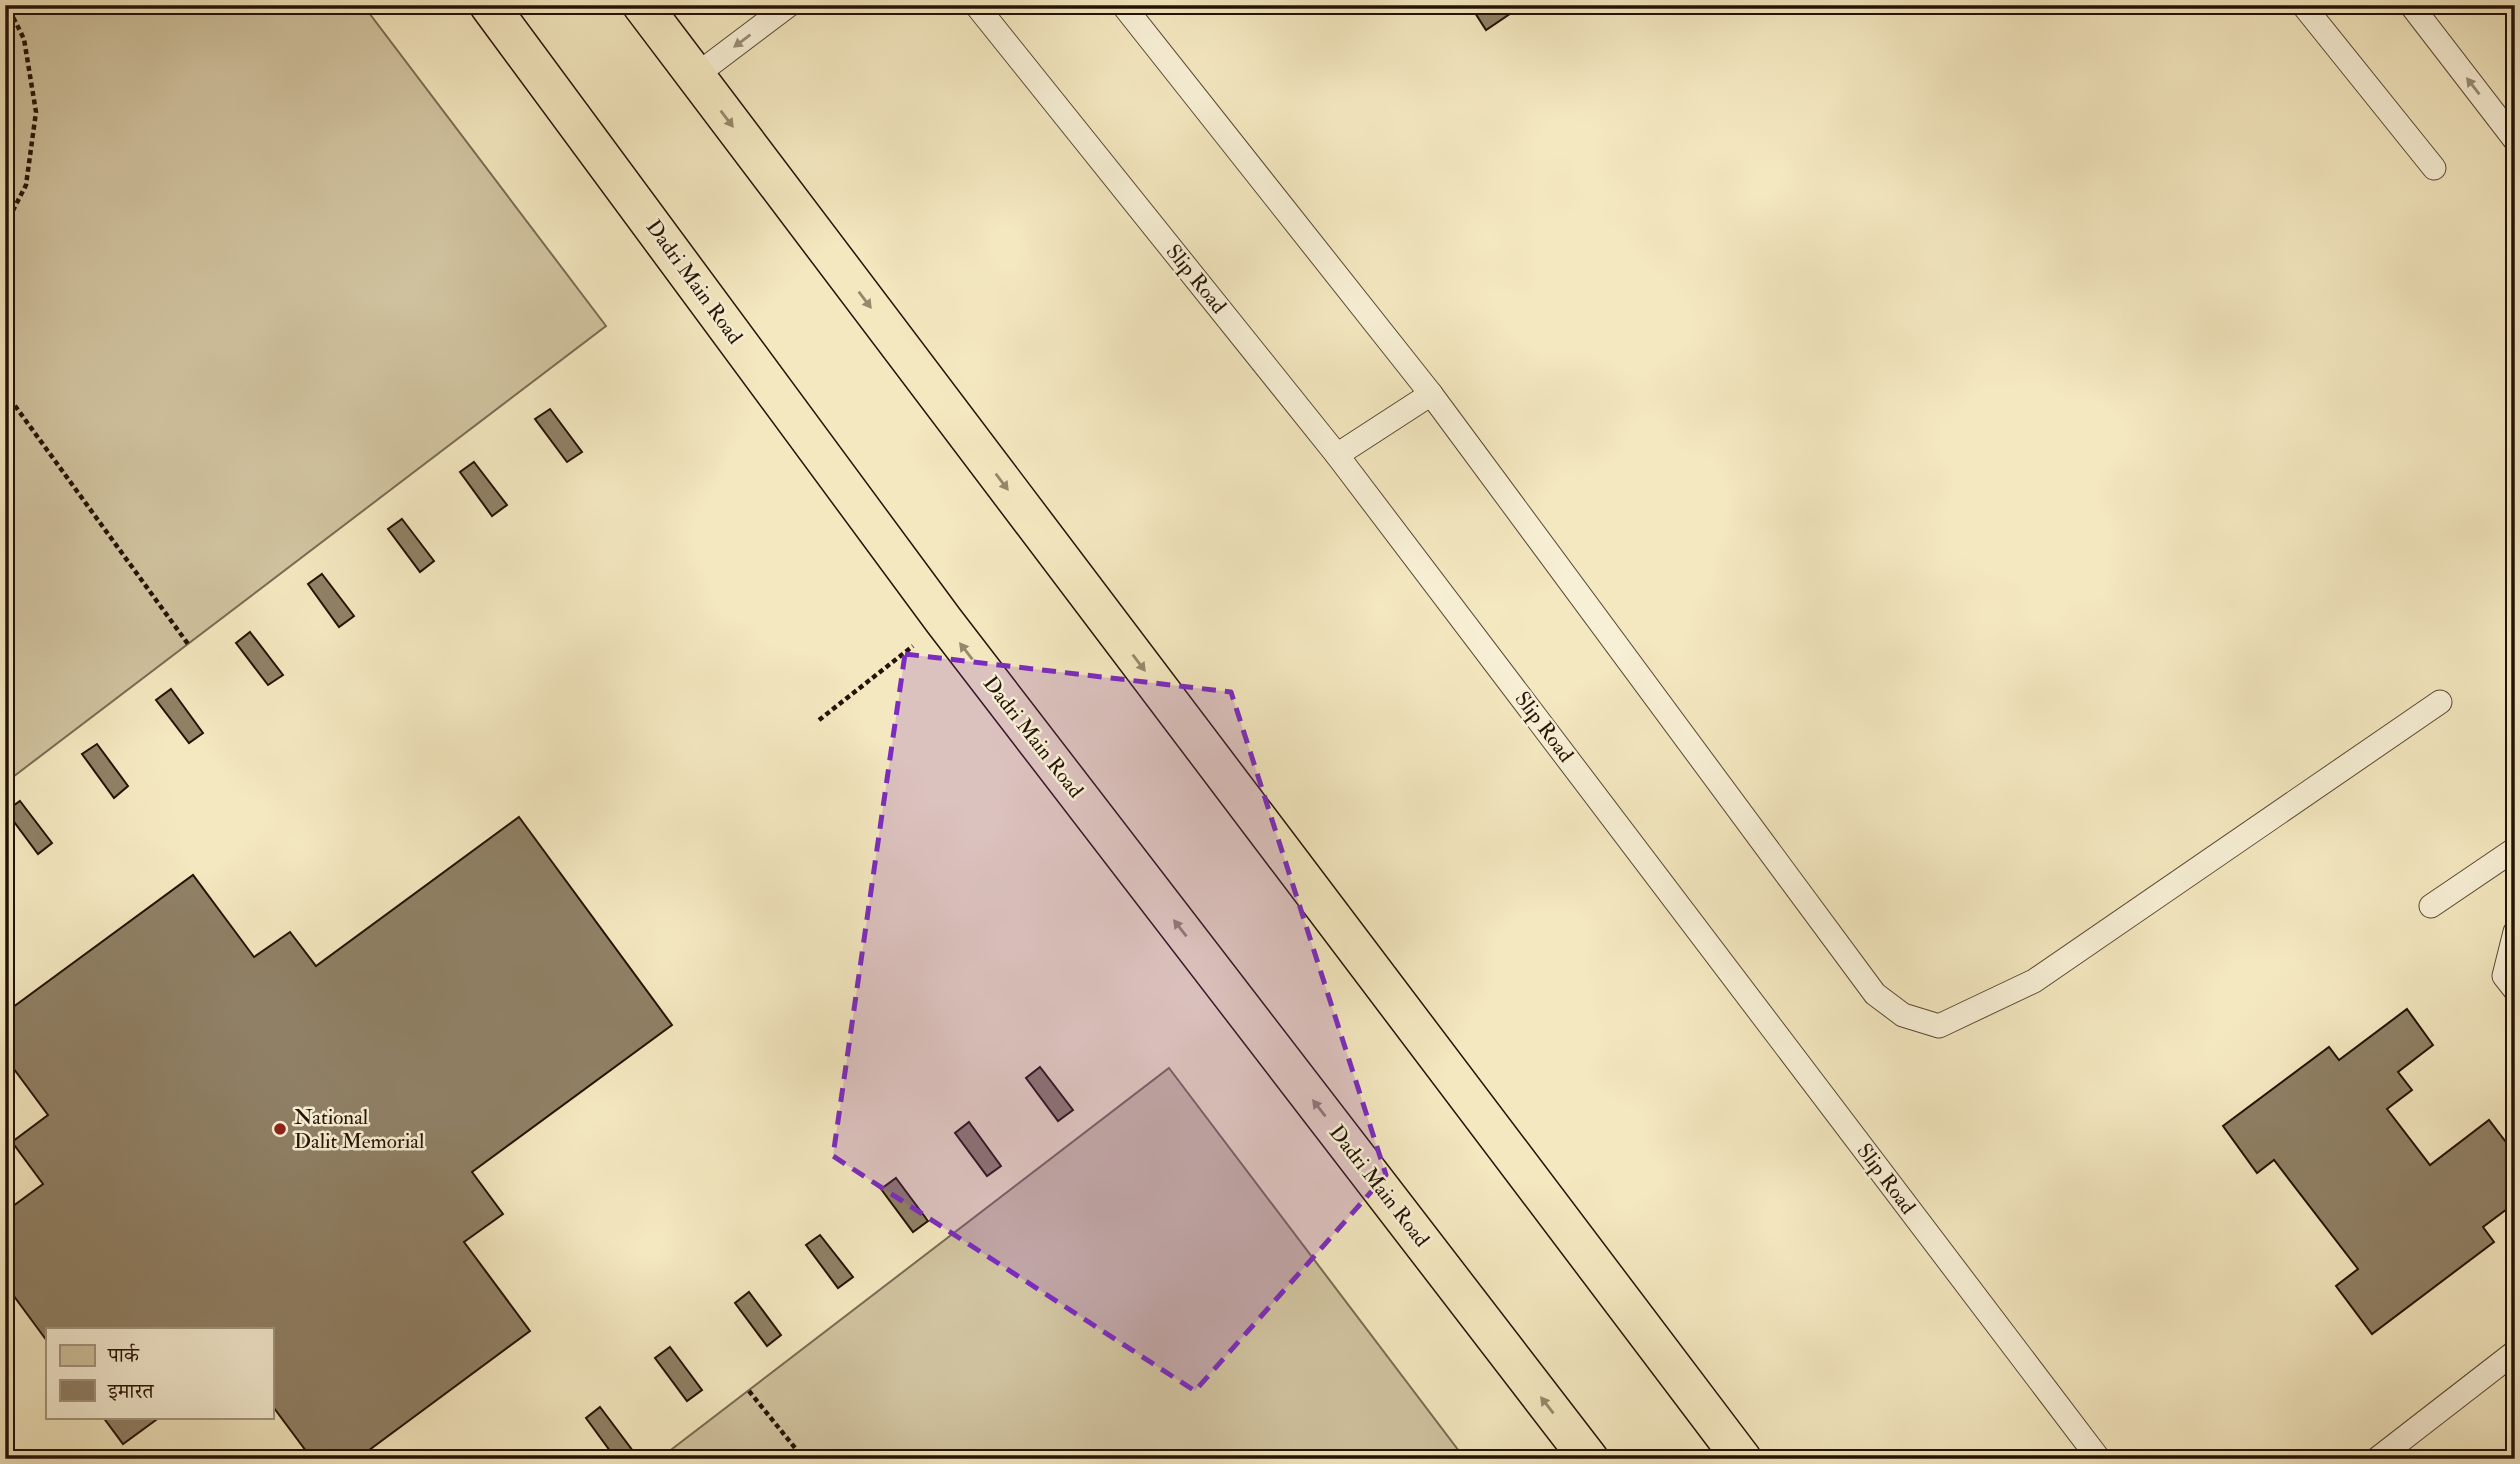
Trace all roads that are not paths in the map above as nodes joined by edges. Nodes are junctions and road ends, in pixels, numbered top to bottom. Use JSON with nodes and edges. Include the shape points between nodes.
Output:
{"nodes":[{"id":1,"x":489,"y":5,"type":"edge"},
{"id":2,"x":642,"y":5,"type":"edge"},
{"id":3,"x":789,"y":5,"type":"edge"},
{"id":4,"x":976,"y":5,"type":"edge"},
{"id":5,"x":1123,"y":5,"type":"edge"},
{"id":6,"x":2303,"y":5,"type":"edge"},
{"id":7,"x":2411,"y":5,"type":"edge"},
{"id":8,"x":695,"y":76,"type":"junction"},
{"id":9,"x":2515,"y":140,"type":"edge"},
{"id":10,"x":2434,"y":168,"type":"dead end"},
{"id":11,"x":1431,"y":394,"type":"junction"},
{"id":12,"x":1337,"y":455,"type":"junction"},
{"id":13,"x":2440,"y":702,"type":"dead end"},
{"id":14,"x":2515,"y":849,"type":"edge"},
{"id":15,"x":2431,"y":906,"type":"dead end"},
{"id":16,"x":2515,"y":932,"type":"edge"},
{"id":17,"x":2515,"y":990,"type":"edge"},
{"id":18,"x":2515,"y":1352,"type":"edge"},
{"id":19,"x":1589,"y":1459,"type":"edge"},
{"id":20,"x":1742,"y":1459,"type":"edge"},
{"id":21,"x":2099,"y":1459,"type":"edge"},
{"id":22,"x":2377,"y":1459,"type":"edge"}],
"edges":[{"from":19,"to":1,"type":"highway","name":"Dadri Main Road","one_way":true,"via":[[944,621]]},
{"from":2,"to":8,"type":"highway"},
{"from":3,"to":8,"type":"lane","one_way":true},
{"from":4,"to":12,"type":"lane","name":"Slip Road"},
{"from":5,"to":11,"type":"lane"},
{"from":6,"to":10,"type":"lane"},
{"from":9,"to":7,"type":"lane","one_way":true},
{"from":8,"to":20,"type":"highway","one_way":true},
{"from":11,"to":12,"type":"lane"},
{"from":11,"to":13,"type":"lane","via":[[1875,994],[1903,1015],[1939,1026],[2034,981]]},
{"from":12,"to":21,"type":"lane","name":"Slip Road"},
{"from":14,"to":15,"type":"lane"},
{"from":16,"to":17,"type":"lane","via":[[2504,976]]},
{"from":18,"to":22,"type":"lane"}]}
